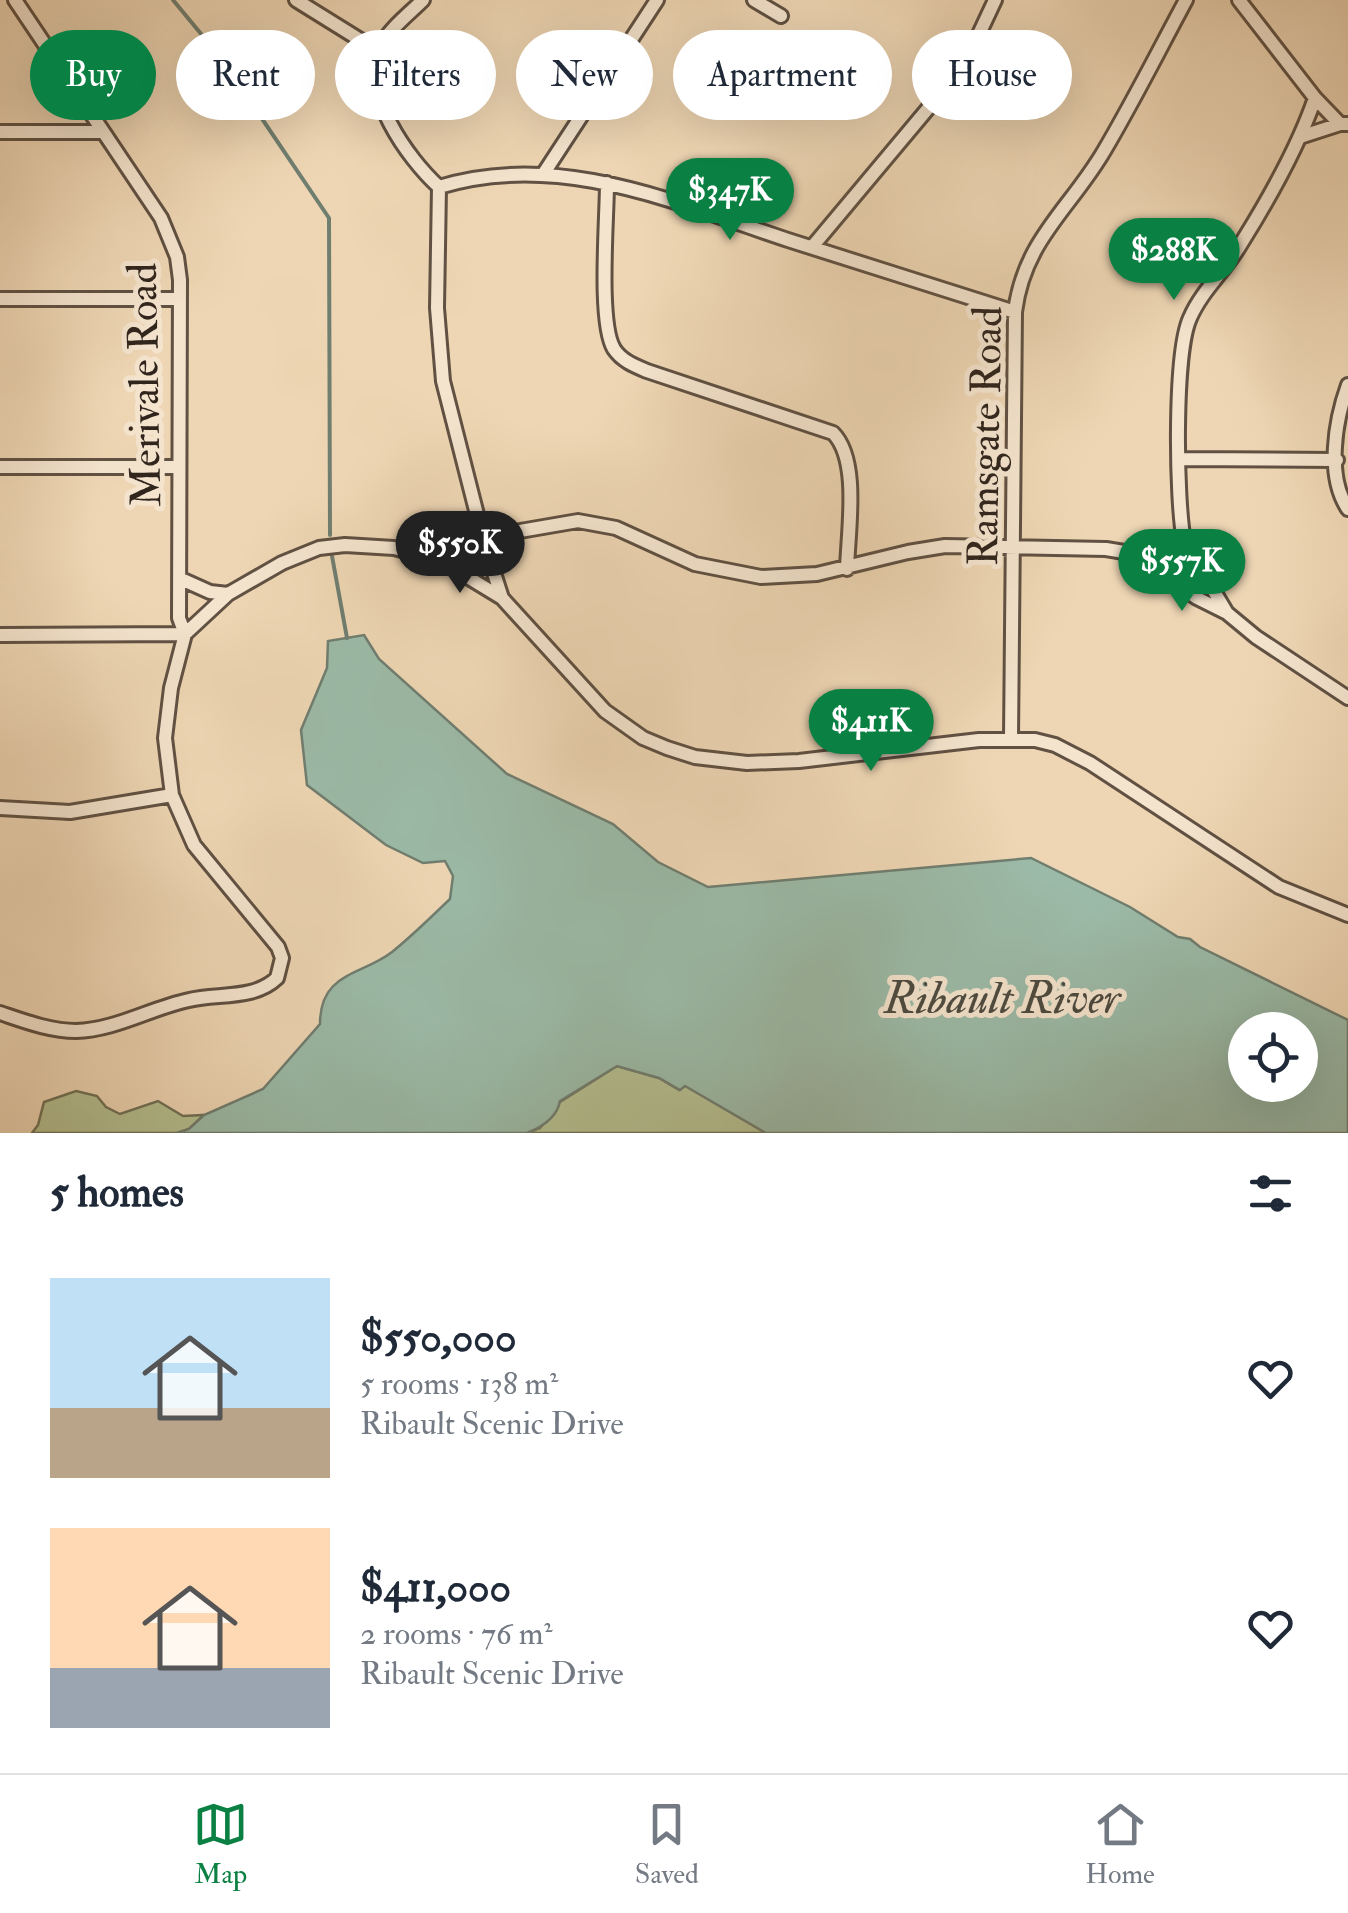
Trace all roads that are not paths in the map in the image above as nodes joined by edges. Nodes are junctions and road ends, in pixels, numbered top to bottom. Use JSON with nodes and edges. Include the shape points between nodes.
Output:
{"nodes":[{"id":1,"x":14,"y":0,"type":"edge"},
{"id":2,"x":296,"y":0,"type":"edge"},
{"id":3,"x":423,"y":0,"type":"edge"},
{"id":4,"x":657,"y":0,"type":"edge"},
{"id":5,"x":754,"y":0,"type":"edge"},
{"id":6,"x":995,"y":0,"type":"edge"},
{"id":7,"x":1186,"y":0,"type":"edge"},
{"id":8,"x":1239,"y":0,"type":"edge"},
{"id":9,"x":781,"y":16,"type":"dead end"},
{"id":10,"x":344,"y":30,"type":"edge"},
{"id":11,"x":393,"y":30,"type":"edge"},
{"id":12,"x":1315,"y":98,"type":"junction"},
{"id":13,"x":392,"y":120,"type":"edge"},
{"id":14,"x":1344,"y":124,"type":"edge"},
{"id":15,"x":0,"y":132,"type":"edge"},
{"id":16,"x":103,"y":132,"type":"junction"},
{"id":17,"x":1302,"y":136,"type":"junction"},
{"id":18,"x":544,"y":172,"type":"junction"},
{"id":19,"x":607,"y":183,"type":"junction"},
{"id":20,"x":439,"y":187,"type":"junction"},
{"id":21,"x":812,"y":247,"type":"junction"},
{"id":22,"x":0,"y":299,"type":"edge"},
{"id":23,"x":180,"y":300,"type":"junction"},
{"id":24,"x":1015,"y":312,"type":"junction"},
{"id":25,"x":1348,"y":385,"type":"edge"},
{"id":26,"x":1180,"y":459,"type":"junction"},
{"id":27,"x":1336,"y":460,"type":"junction"},
{"id":28,"x":0,"y":467,"type":"edge"},
{"id":29,"x":178,"y":468,"type":"junction"},
{"id":30,"x":1348,"y":510,"type":"edge"},
{"id":31,"x":1184,"y":540,"type":"junction"},
{"id":32,"x":484,"y":542,"type":"junction"},
{"id":33,"x":1015,"y":546,"type":"junction"},
{"id":34,"x":438,"y":559,"type":"junction"},
{"id":35,"x":847,"y":568,"type":"junction"},
{"id":36,"x":1160,"y":573,"type":"junction"},
{"id":37,"x":181,"y":580,"type":"junction"},
{"id":38,"x":228,"y":594,"type":"junction"},
{"id":39,"x":502,"y":598,"type":"junction"},
{"id":40,"x":1228,"y":614,"type":"junction"},
{"id":41,"x":0,"y":634,"type":"edge"},
{"id":42,"x":185,"y":634,"type":"junction"},
{"id":43,"x":1348,"y":698,"type":"edge"},
{"id":44,"x":1011,"y":739,"type":"junction"},
{"id":45,"x":172,"y":794,"type":"junction"},
{"id":46,"x":0,"y":808,"type":"edge"},
{"id":47,"x":1348,"y":916,"type":"edge"},
{"id":48,"x":0,"y":1014,"type":"edge"}],
"edges":[{"from":1,"to":16,"type":"street","name":"Merivale Road"},
{"from":2,"to":10,"type":"street"},
{"from":3,"to":11,"type":"street"},
{"from":4,"to":18,"type":"street"},
{"from":5,"to":9,"type":"street"},
{"from":6,"to":21,"type":"street","via":[[946,87]]},
{"from":7,"to":24,"type":"street","name":"Ramsgate Road","via":[[1092,170],[1024,266]]},
{"from":8,"to":12,"type":"street"},
{"from":12,"to":14,"type":"street"},
{"from":12,"to":17,"type":"street"},
{"from":13,"to":20,"type":"street"},
{"from":14,"to":17,"type":"street"},
{"from":15,"to":16,"type":"street"},
{"from":16,"to":23,"type":"street","name":"Merivale Road","via":[[170,237]]},
{"from":17,"to":26,"type":"street","via":[[1184,333]]},
{"from":18,"to":19,"type":"street"},
{"from":18,"to":20,"type":"street"},
{"from":19,"to":21,"type":"street"},
{"from":19,"to":35,"type":"street","via":[[606,326],[614,348],[647,371],[833,433],[846,449],[849,468]]},
{"from":20,"to":32,"type":"street","via":[[442,381]]},
{"from":21,"to":24,"type":"street"},
{"from":22,"to":23,"type":"street"},
{"from":23,"to":29,"type":"street","name":"Merivale Road"},
{"from":24,"to":33,"type":"street","name":"Ramsgate Road"},
{"from":25,"to":27,"type":"street"},
{"from":26,"to":27,"type":"street"},
{"from":26,"to":31,"type":"street"},
{"from":27,"to":30,"type":"street","via":[[1338,492]]},
{"from":28,"to":29,"type":"street"},
{"from":29,"to":37,"type":"street","name":"Merivale Road"},
{"from":31,"to":36,"type":"street","via":[[1174,567]]},
{"from":31,"to":40,"type":"street"},
{"from":32,"to":34,"type":"street"},
{"from":32,"to":35,"type":"street","via":[[578,521],[616,528],[734,574],[784,577]]},
{"from":32,"to":39,"type":"street"},
{"from":33,"to":35,"type":"street","via":[[925,549]]},
{"from":33,"to":36,"type":"street","via":[[1106,548]]},
{"from":33,"to":44,"type":"street","name":"Ramsgate Road"},
{"from":34,"to":38,"type":"street","via":[[372,546],[319,548]]},
{"from":34,"to":39,"type":"street"},
{"from":36,"to":40,"type":"street"},
{"from":37,"to":38,"type":"street"},
{"from":37,"to":42,"type":"street","name":"Merivale Road"},
{"from":38,"to":42,"type":"street"},
{"from":39,"to":44,"type":"street","via":[[604,712],[644,738],[695,757],[776,762]]},
{"from":40,"to":43,"type":"street"},
{"from":41,"to":42,"type":"street"},
{"from":42,"to":45,"type":"street","name":"Merivale Road","via":[[168,706]]},
{"from":44,"to":47,"type":"street","via":[[1074,754],[1279,886]]},
{"from":45,"to":46,"type":"street","via":[[70,812]]},
{"from":45,"to":48,"type":"street","name":"Merivale Road","via":[[202,856],[278,947],[277,978],[261,990],[186,1000],[81,1030]]}]}
